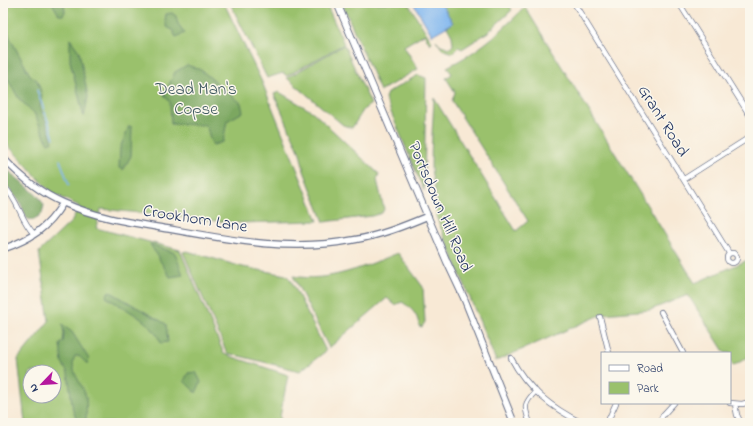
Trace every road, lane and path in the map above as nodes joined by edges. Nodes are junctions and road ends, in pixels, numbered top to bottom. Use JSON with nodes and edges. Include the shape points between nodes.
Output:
{"nodes":[{"id":1,"x":337,"y":3,"type":"edge"},
{"id":2,"x":574,"y":3,"type":"edge"},
{"id":3,"x":679,"y":3,"type":"edge"},
{"id":4,"x":750,"y":116,"type":"edge"},
{"id":5,"x":750,"y":137,"type":"edge"},
{"id":6,"x":3,"y":158,"type":"edge"},
{"id":7,"x":684,"y":180,"type":"junction"},
{"id":8,"x":3,"y":185,"type":"edge"},
{"id":9,"x":63,"y":203,"type":"junction"},
{"id":10,"x":428,"y":216,"type":"junction"},
{"id":11,"x":34,"y":234,"type":"junction"},
{"id":12,"x":3,"y":249,"type":"edge"},
{"id":13,"x":729,"y":254,"type":"dead end"},
{"id":14,"x":661,"y":312,"type":"dead end"},
{"id":15,"x":600,"y":317,"type":"dead end"},
{"id":16,"x":601,"y":324,"type":"junction"},
{"id":17,"x":595,"y":325,"type":"dead end"},
{"id":18,"x":609,"y":352,"type":"edge"},
{"id":19,"x":682,"y":352,"type":"edge"},
{"id":20,"x":511,"y":358,"type":"dead end"},
{"id":21,"x":536,"y":391,"type":"junction"},
{"id":22,"x":750,"y":402,"type":"edge"},
{"id":23,"x":731,"y":403,"type":"edge"},
{"id":24,"x":616,"y":404,"type":"edge"},
{"id":25,"x":673,"y":404,"type":"edge"},
{"id":26,"x":736,"y":404,"type":"junction"},
{"id":27,"x":514,"y":423,"type":"edge"},
{"id":28,"x":530,"y":423,"type":"edge"},
{"id":29,"x":582,"y":423,"type":"edge"},
{"id":30,"x":606,"y":423,"type":"edge"},
{"id":31,"x":659,"y":423,"type":"edge"},
{"id":32,"x":742,"y":423,"type":"edge"}],
"edges":[{"from":1,"to":10,"type":"main road","name":"Portsdown Hill Road"},
{"from":2,"to":7,"type":"street","name":"Grant Road"},
{"from":3,"to":4,"type":"street"},
{"from":5,"to":7,"type":"street"},
{"from":6,"to":9,"type":"street","name":"Crookhorn Lane","via":[[44,194]]},
{"from":7,"to":13,"type":"street","name":"Grant Road"},
{"from":8,"to":11,"type":"street","via":[[18,205],[26,226]]},
{"from":9,"to":10,"type":"street","name":"Crookhorn Lane","via":[[84,212],[114,219],[271,245],[353,240],[401,227]]},
{"from":9,"to":11,"type":"street","via":[[44,228]]},
{"from":10,"to":27,"type":"main road","name":"Portsdown Hill Road"},
{"from":11,"to":12,"type":"street"},
{"from":14,"to":19,"type":"street"},
{"from":15,"to":16,"type":"street"},
{"from":16,"to":17,"type":"street"},
{"from":16,"to":18,"type":"street"},
{"from":20,"to":21,"type":"street","via":[[519,373]]},
{"from":21,"to":28,"type":"street","via":[[525,405]]},
{"from":21,"to":29,"type":"street","via":[[555,408]]},
{"from":22,"to":26,"type":"street"},
{"from":23,"to":26,"type":"street"},
{"from":24,"to":30,"type":"street"},
{"from":25,"to":31,"type":"street"},
{"from":26,"to":32,"type":"street","via":[[737,415]]}]}
